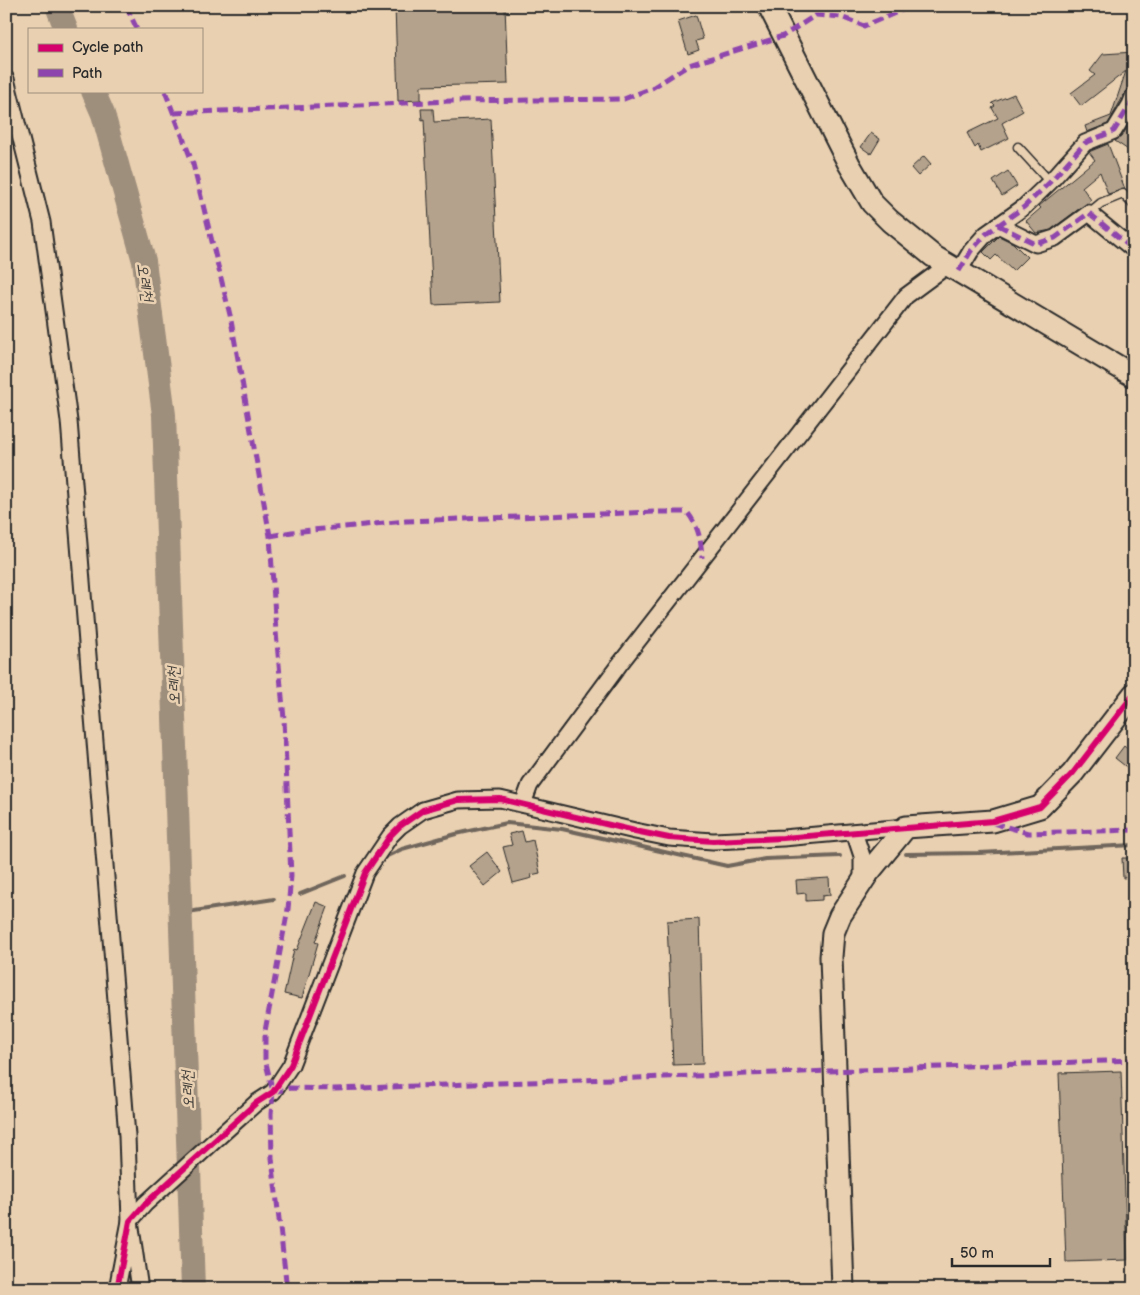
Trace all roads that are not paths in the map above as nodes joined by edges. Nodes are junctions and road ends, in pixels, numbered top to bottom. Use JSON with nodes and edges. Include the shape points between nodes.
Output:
{"nodes":[{"id":1,"x":769,"y":6,"type":"edge"},
{"id":2,"x":6,"y":79,"type":"edge"},
{"id":3,"x":1133,"y":103,"type":"edge"},
{"id":4,"x":1018,"y":147,"type":"dead end"},
{"id":5,"x":1050,"y":182,"type":"junction"},
{"id":6,"x":1134,"y":205,"type":"edge"},
{"id":7,"x":1089,"y":213,"type":"junction"},
{"id":8,"x":998,"y":225,"type":"junction"},
{"id":9,"x":1134,"y":250,"type":"edge"},
{"id":10,"x":954,"y":268,"type":"junction"},
{"id":11,"x":1134,"y":376,"type":"edge"},
{"id":12,"x":1134,"y":694,"type":"edge"},
{"id":13,"x":523,"y":804,"type":"junction"},
{"id":14,"x":906,"y":827,"type":"junction"},
{"id":15,"x":854,"y":832,"type":"junction"},
{"id":16,"x":862,"y":883,"type":"junction"},
{"id":17,"x":130,"y":1221,"type":"junction"},
{"id":18,"x":117,"y":1289,"type":"edge"},
{"id":19,"x":140,"y":1289,"type":"edge"},
{"id":20,"x":843,"y":1289,"type":"edge"}],
"edges":[{"from":1,"to":10,"type":"street","via":[[872,203],[933,256]]},
{"from":2,"to":17,"type":"street","via":[[42,222],[69,421],[124,1107]]},
{"from":3,"to":5,"type":"street","via":[[1114,131],[1085,143]]},
{"from":4,"to":5,"type":"lane"},
{"from":5,"to":8,"type":"street","via":[[1024,207]]},
{"from":6,"to":7,"type":"lane","via":[[1123,194],[1101,203]]},
{"from":7,"to":8,"type":"street","via":[[1055,238],[1036,244]]},
{"from":7,"to":9,"type":"street"},
{"from":8,"to":10,"type":"street"},
{"from":10,"to":11,"type":"street"},
{"from":10,"to":13,"type":"street","via":[[906,296],[619,665],[530,785]]},
{"from":12,"to":14,"type":"street","via":[[1073,773],[1040,807],[993,821]]},
{"from":13,"to":15,"type":"street","via":[[669,838],[733,841]]},
{"from":13,"to":17,"type":"street","via":[[500,799],[458,800],[423,810],[390,836],[365,873],[291,1065],[273,1092],[256,1102]]},
{"from":14,"to":15,"type":"street"},
{"from":14,"to":16,"type":"street"},
{"from":15,"to":16,"type":"street","via":[[862,856]]},
{"from":16,"to":20,"type":"street","via":[[840,916],[833,933],[831,957]]},
{"from":17,"to":18,"type":"street"},
{"from":17,"to":19,"type":"street"}]}
